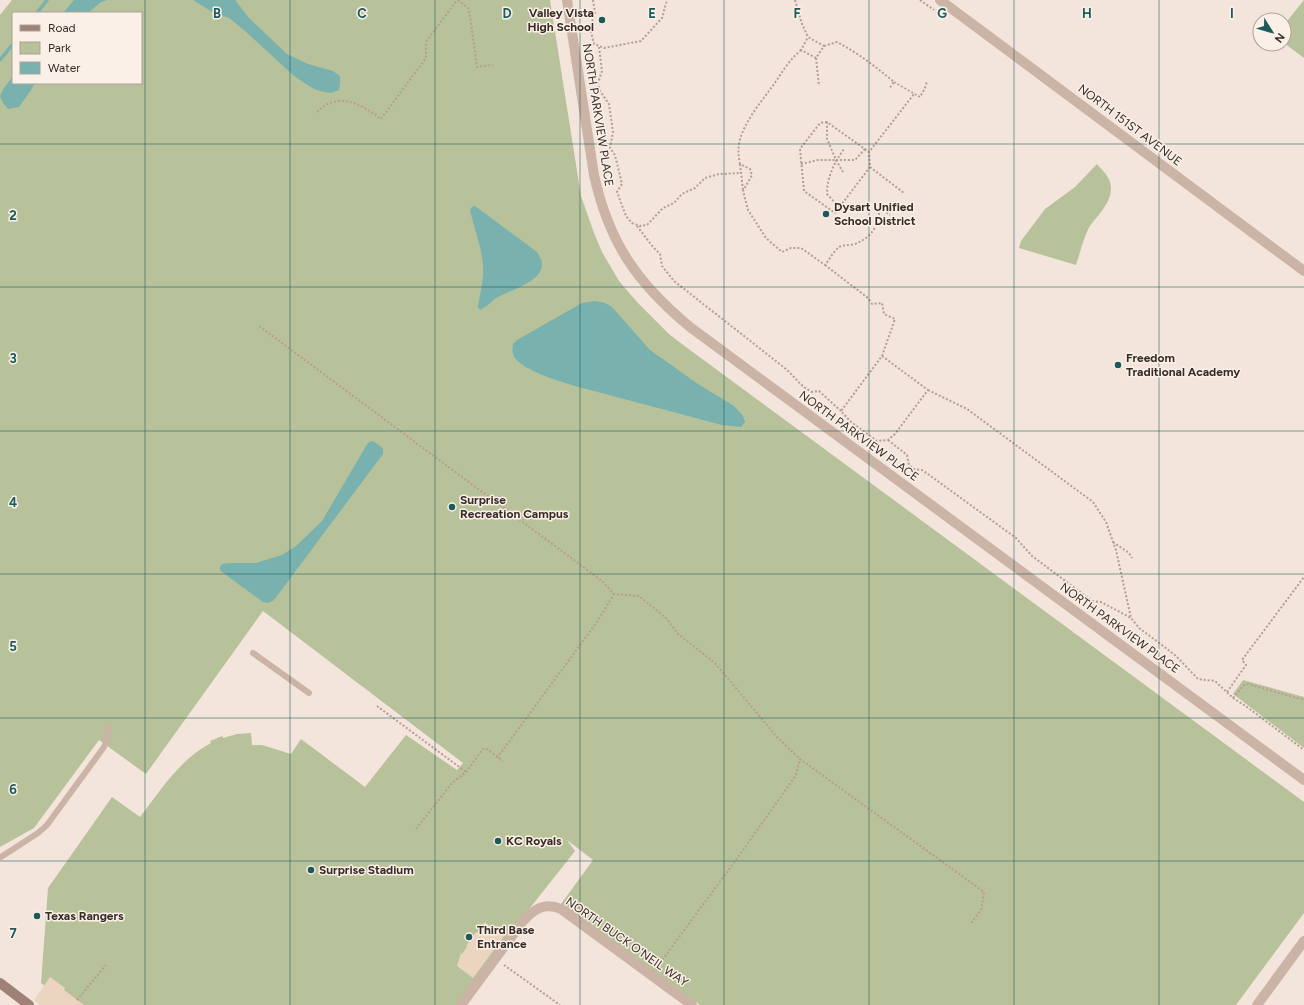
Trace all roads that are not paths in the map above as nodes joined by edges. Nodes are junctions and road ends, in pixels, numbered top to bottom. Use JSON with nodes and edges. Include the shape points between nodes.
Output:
{"nodes":[{"id":1,"x":567,"y":0,"type":"edge"},
{"id":2,"x":940,"y":0,"type":"edge"},
{"id":3,"x":1304,"y":271,"type":"edge"},
{"id":4,"x":254,"y":653,"type":"dead end"},
{"id":5,"x":309,"y":693,"type":"dead end"},
{"id":6,"x":108,"y":727,"type":"dead end"},
{"id":7,"x":1304,"y":780,"type":"edge"},
{"id":8,"x":2,"y":857,"type":"dead end"},
{"id":9,"x":1304,"y":941,"type":"edge"},
{"id":10,"x":0,"y":984,"type":"edge"},
{"id":11,"x":29,"y":1005,"type":"edge"},
{"id":12,"x":461,"y":1005,"type":"edge"},
{"id":13,"x":692,"y":1005,"type":"edge"},
{"id":14,"x":1257,"y":1005,"type":"edge"}],
"edges":[{"from":1,"to":7,"type":"street","name":"NORTH PARKVIEW PLACE","via":[[598,197],[624,256],[654,295],[690,327]]},
{"from":2,"to":3,"type":"street","name":"NORTH 151ST AVENUE"},
{"from":4,"to":5,"type":"lane"},
{"from":6,"to":8,"type":"lane","via":[[104,747],[50,822]]},
{"from":9,"to":14,"type":"street"},
{"from":10,"to":11,"type":"main road"},
{"from":12,"to":13,"type":"street","name":"NORTH BUCK O'NEIL WAY","via":[[529,915],[544,906],[549,906],[560,909]]}]}
